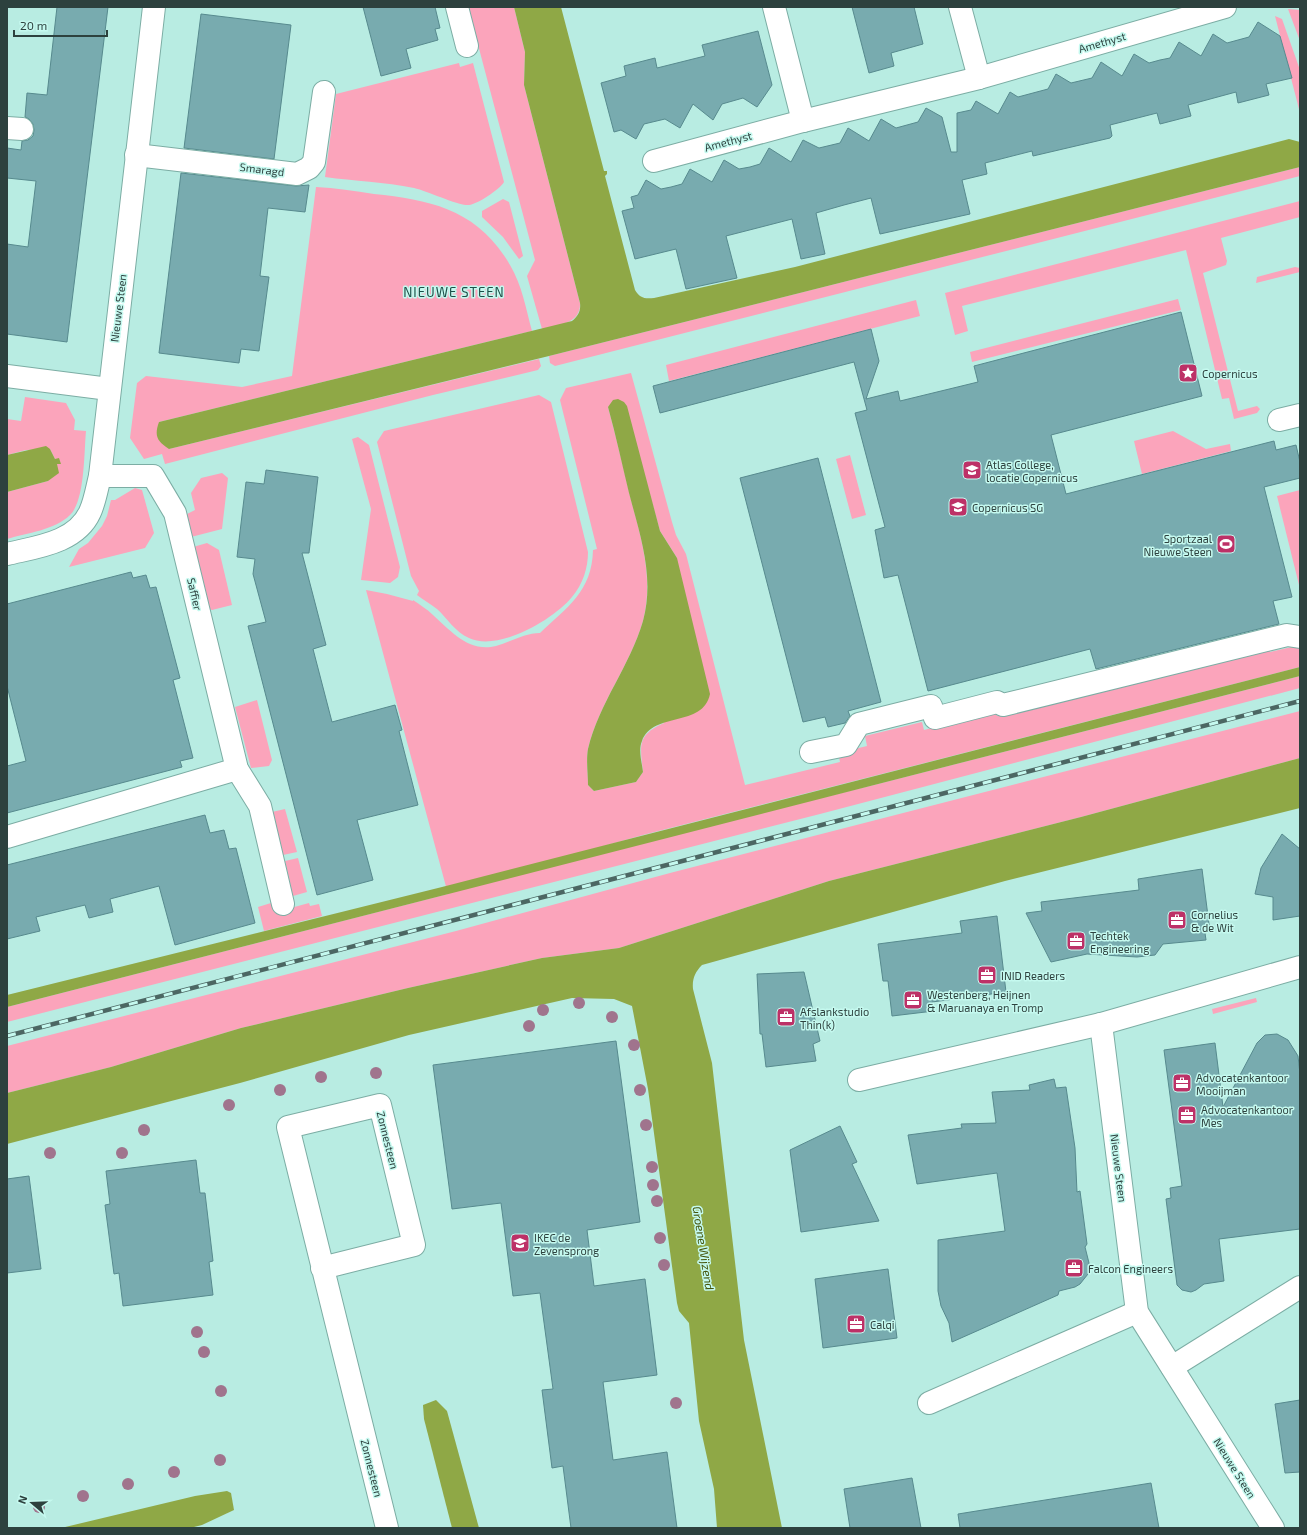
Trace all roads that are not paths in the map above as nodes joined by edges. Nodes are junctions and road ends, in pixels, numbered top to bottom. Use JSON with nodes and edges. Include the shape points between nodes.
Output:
{"nodes":[{"id":1,"x":154,"y":7,"type":"edge"},
{"id":2,"x":457,"y":7,"type":"edge"},
{"id":3,"x":774,"y":7,"type":"edge"},
{"id":4,"x":960,"y":7,"type":"edge"},
{"id":5,"x":1224,"y":7,"type":"edge"},
{"id":6,"x":467,"y":46,"type":"dead end"},
{"id":7,"x":979,"y":78,"type":"junction"},
{"id":8,"x":324,"y":92,"type":"dead end"},
{"id":9,"x":803,"y":121,"type":"junction"},
{"id":10,"x":136,"y":155,"type":"junction"},
{"id":11,"x":654,"y":161,"type":"dead end"},
{"id":12,"x":7,"y":376,"type":"edge"},
{"id":13,"x":109,"y":389,"type":"junction"},
{"id":14,"x":100,"y":476,"type":"junction"},
{"id":15,"x":7,"y":554,"type":"edge"},
{"id":16,"x":1300,"y":637,"type":"edge"},
{"id":17,"x":812,"y":752,"type":"dead end"},
{"id":18,"x":237,"y":770,"type":"junction"},
{"id":19,"x":7,"y":837,"type":"edge"},
{"id":20,"x":283,"y":904,"type":"dead end"},
{"id":21,"x":1300,"y":968,"type":"edge"},
{"id":22,"x":1101,"y":1024,"type":"junction"},
{"id":23,"x":859,"y":1080,"type":"dead end"},
{"id":24,"x":322,"y":1268,"type":"junction"},
{"id":25,"x":1300,"y":1288,"type":"edge"},
{"id":26,"x":1137,"y":1312,"type":"junction"},
{"id":27,"x":1172,"y":1367,"type":"junction"},
{"id":28,"x":929,"y":1403,"type":"dead end"},
{"id":29,"x":387,"y":1528,"type":"edge"},
{"id":30,"x":1273,"y":1528,"type":"edge"}],
"edges":[{"from":1,"to":10,"type":"street","name":"Nieuwe Steen"},
{"from":2,"to":6,"type":"street"},
{"from":3,"to":9,"type":"street"},
{"from":4,"to":7,"type":"street"},
{"from":5,"to":7,"type":"street","name":"Amethyst"},
{"from":7,"to":9,"type":"street","name":"Amethyst"},
{"from":8,"to":10,"type":"street","name":"Smaragd","via":[[314,162],[303,172],[297,174]]},
{"from":9,"to":11,"type":"street","name":"Amethyst"},
{"from":10,"to":13,"type":"street","name":"Nieuwe Steen"},
{"from":12,"to":13,"type":"street"},
{"from":13,"to":14,"type":"street","name":"Nieuwe Steen"},
{"from":14,"to":15,"type":"street","name":"Nieuwe Steen","via":[[90,513],[72,534],[58,541]]},
{"from":14,"to":18,"type":"street","name":"Saffier","via":[[153,476],[175,514]]},
{"from":16,"to":17,"type":"street","via":[[1287,635],[1003,705],[997,702],[935,718],[931,706],[859,724],[846,745]]},
{"from":18,"to":19,"type":"street"},
{"from":18,"to":20,"type":"street","name":"Saffier","via":[[260,806]]},
{"from":21,"to":22,"type":"street"},
{"from":22,"to":23,"type":"street"},
{"from":22,"to":26,"type":"street","name":"Nieuwe Steen"},
{"from":24,"to":24,"type":"street","name":"Zonnesteen","via":[[288,1127],[380,1105],[414,1245]]},
{"from":24,"to":29,"type":"street","name":"Zonnesteen"},
{"from":25,"to":27,"type":"street"},
{"from":26,"to":27,"type":"street","name":"Nieuwe Steen"},
{"from":26,"to":28,"type":"street"},
{"from":27,"to":30,"type":"street","name":"Nieuwe Steen"}]}
